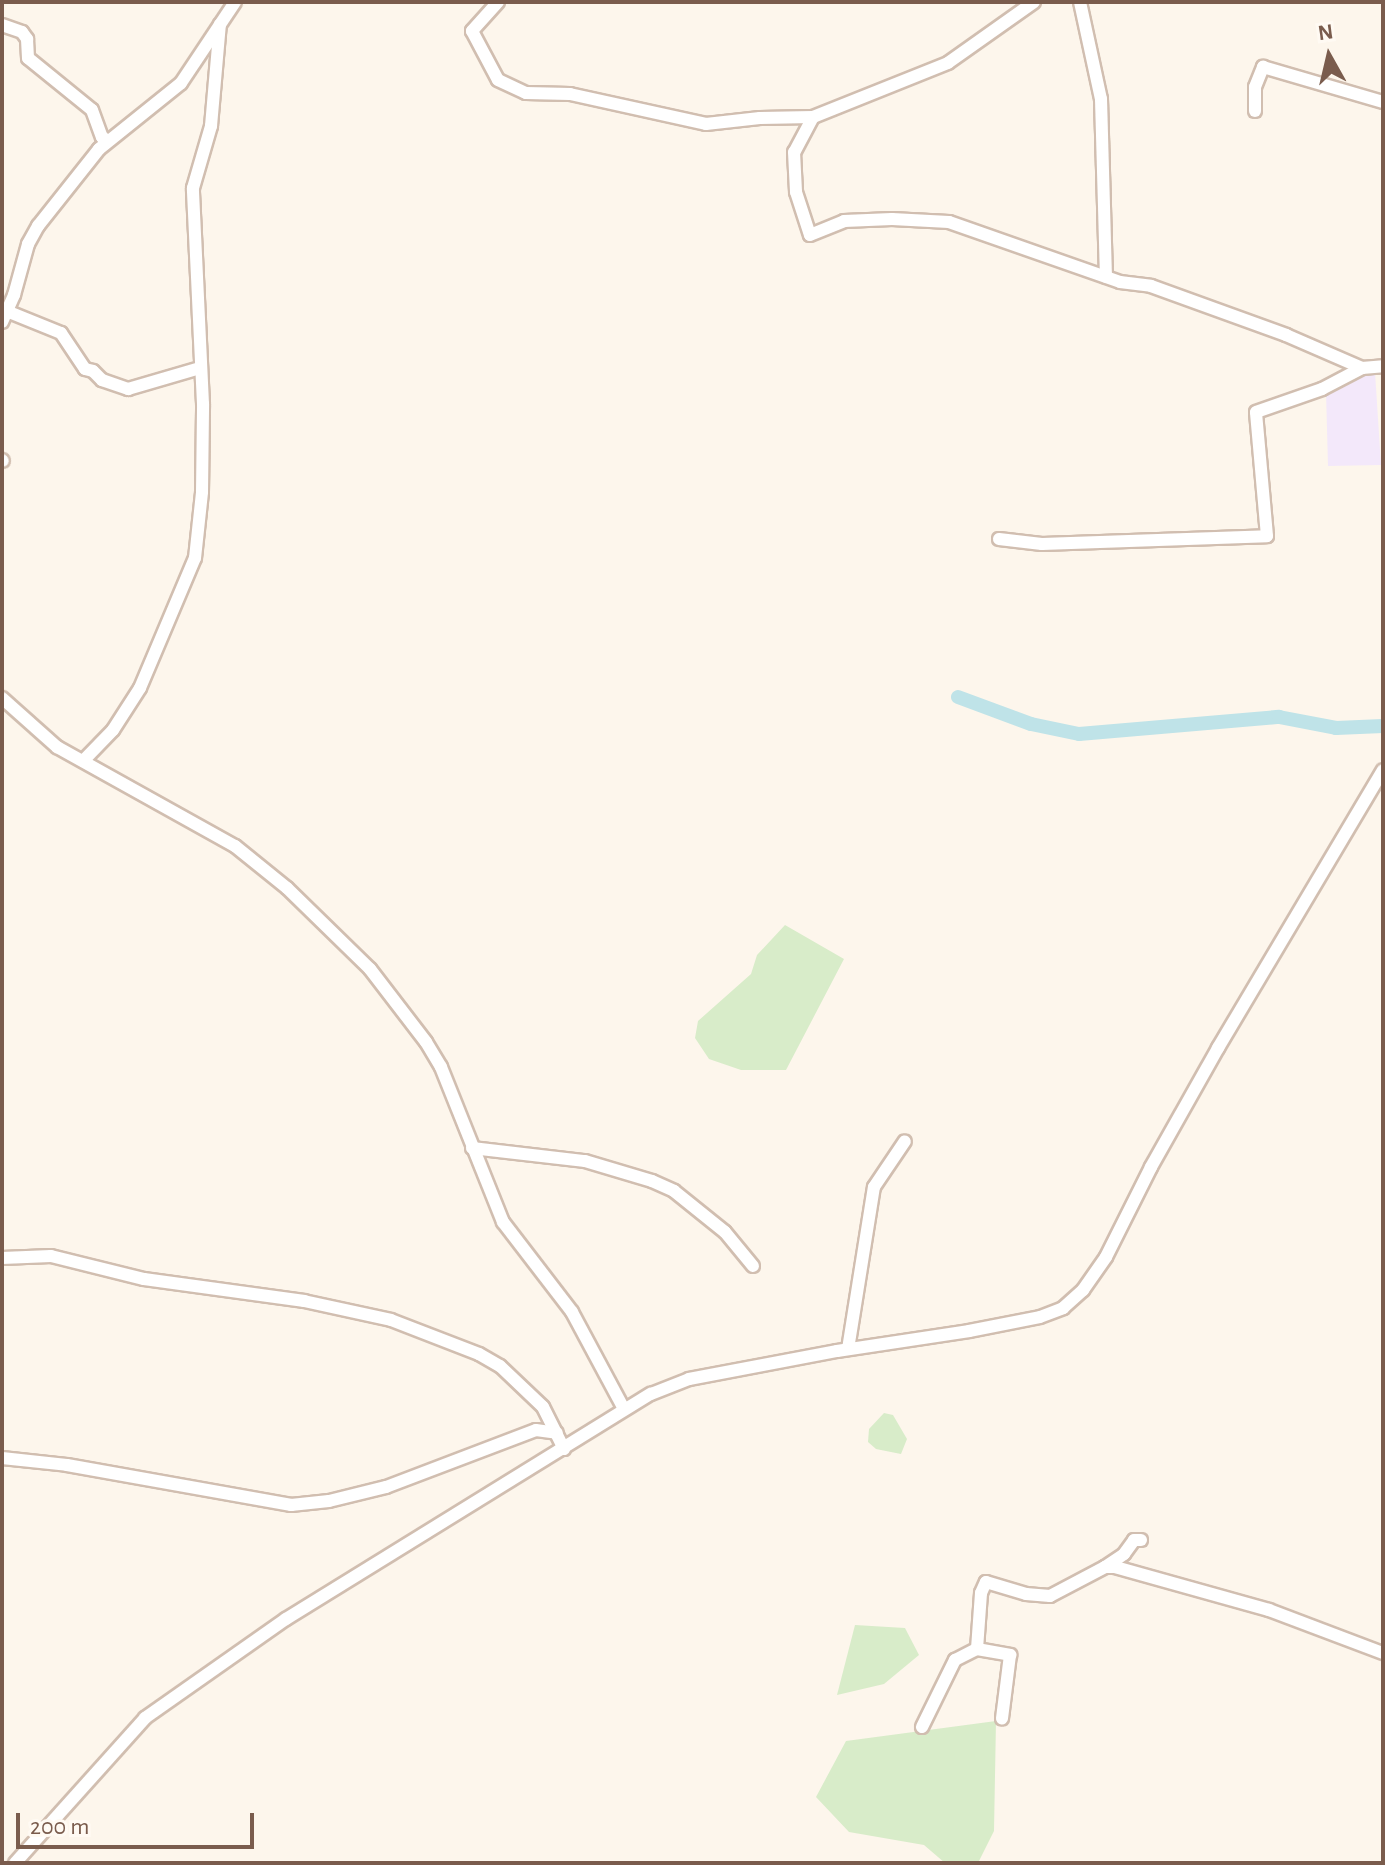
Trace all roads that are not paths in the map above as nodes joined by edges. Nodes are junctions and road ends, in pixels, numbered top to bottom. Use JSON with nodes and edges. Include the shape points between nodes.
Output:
{"nodes":[{"id":1,"x":235,"y":2,"type":"edge"},
{"id":2,"x":498,"y":2,"type":"edge"},
{"id":3,"x":1034,"y":2,"type":"edge"},
{"id":4,"x":1080,"y":2,"type":"edge"},
{"id":5,"x":220,"y":24,"type":"junction"},
{"id":6,"x":2,"y":25,"type":"edge"},
{"id":7,"x":1383,"y":102,"type":"edge"},
{"id":8,"x":1255,"y":111,"type":"dead end"},
{"id":9,"x":813,"y":117,"type":"junction"},
{"id":10,"x":108,"y":141,"type":"junction"},
{"id":11,"x":1106,"y":277,"type":"junction"},
{"id":12,"x":5,"y":317,"type":"edge"},
{"id":13,"x":1383,"y":366,"type":"edge"},
{"id":14,"x":200,"y":368,"type":"junction"},
{"id":15,"x":1362,"y":368,"type":"junction"},
{"id":16,"x":999,"y":539,"type":"dead end"},
{"id":17,"x":2,"y":698,"type":"edge"},
{"id":18,"x":83,"y":761,"type":"junction"},
{"id":19,"x":1383,"y":770,"type":"edge"},
{"id":20,"x":905,"y":1141,"type":"dead end"},
{"id":21,"x":472,"y":1148,"type":"junction"},
{"id":22,"x":2,"y":1258,"type":"edge"},
{"id":23,"x":753,"y":1266,"type":"dead end"},
{"id":24,"x":848,"y":1349,"type":"junction"},
{"id":25,"x":624,"y":1409,"type":"junction"},
{"id":26,"x":557,"y":1433,"type":"junction"},
{"id":27,"x":564,"y":1449,"type":"junction"},
{"id":28,"x":2,"y":1458,"type":"edge"},
{"id":29,"x":1141,"y":1540,"type":"dead end"},
{"id":30,"x":1105,"y":1567,"type":"junction"},
{"id":31,"x":977,"y":1649,"type":"junction"},
{"id":32,"x":1383,"y":1653,"type":"edge"},
{"id":33,"x":1002,"y":1718,"type":"dead end"},
{"id":34,"x":922,"y":1727,"type":"dead end"},
{"id":35,"x":15,"y":1863,"type":"edge"}],
"edges":[{"from":1,"to":5,"type":"street"},
{"from":2,"to":9,"type":"street","via":[[472,31],[498,80],[526,93],[570,94],[706,124]]},
{"from":3,"to":9,"type":"street","via":[[936,69]]},
{"from":4,"to":11,"type":"street","via":[[1101,99]]},
{"from":5,"to":10,"type":"street","via":[[181,83]]},
{"from":5,"to":14,"type":"street","via":[[211,126],[193,188]]},
{"from":6,"to":10,"type":"street","via":[[22,32],[28,58],[92,110]]},
{"from":7,"to":8,"type":"street","via":[[1263,67],[1255,87]]},
{"from":9,"to":11,"type":"street","via":[[794,152],[796,192],[810,235],[844,221],[949,222]]},
{"from":10,"to":12,"type":"street","via":[[32,235]]},
{"from":11,"to":15,"type":"street","via":[[1151,286]]},
{"from":12,"to":14,"type":"street","via":[[61,333],[85,369],[128,389]]},
{"from":13,"to":15,"type":"street"},
{"from":14,"to":18,"type":"street","via":[[203,476],[193,566],[140,688],[113,730]]},
{"from":15,"to":16,"type":"street","via":[[1311,394],[1256,412],[1267,536],[1042,544]]},
{"from":17,"to":18,"type":"street","via":[[48,741]]},
{"from":18,"to":21,"type":"street","via":[[235,846],[370,969],[441,1067]]},
{"from":19,"to":24,"type":"street","via":[[1083,1290],[1063,1308],[1040,1317]]},
{"from":20,"to":24,"type":"street","via":[[874,1187]]},
{"from":21,"to":23,"type":"street","via":[[585,1161],[652,1181],[674,1191],[725,1232]]},
{"from":21,"to":25,"type":"street","via":[[503,1222],[572,1312]]},
{"from":22,"to":26,"type":"street","via":[[51,1256],[144,1279],[304,1301],[391,1320],[500,1366],[543,1407]]},
{"from":24,"to":25,"type":"street","via":[[689,1379]]},
{"from":25,"to":27,"type":"street"},
{"from":26,"to":27,"type":"street"},
{"from":26,"to":28,"type":"street","via":[[536,1430],[386,1487],[291,1505]]},
{"from":27,"to":35,"type":"street","via":[[286,1619],[145,1718]]},
{"from":29,"to":30,"type":"street","via":[[1134,1540]]},
{"from":30,"to":31,"type":"street","via":[[1050,1596],[986,1582]]},
{"from":30,"to":32,"type":"street","via":[[1269,1610]]},
{"from":31,"to":33,"type":"street","via":[[1010,1655]]},
{"from":31,"to":34,"type":"street","via":[[955,1660]]}]}
